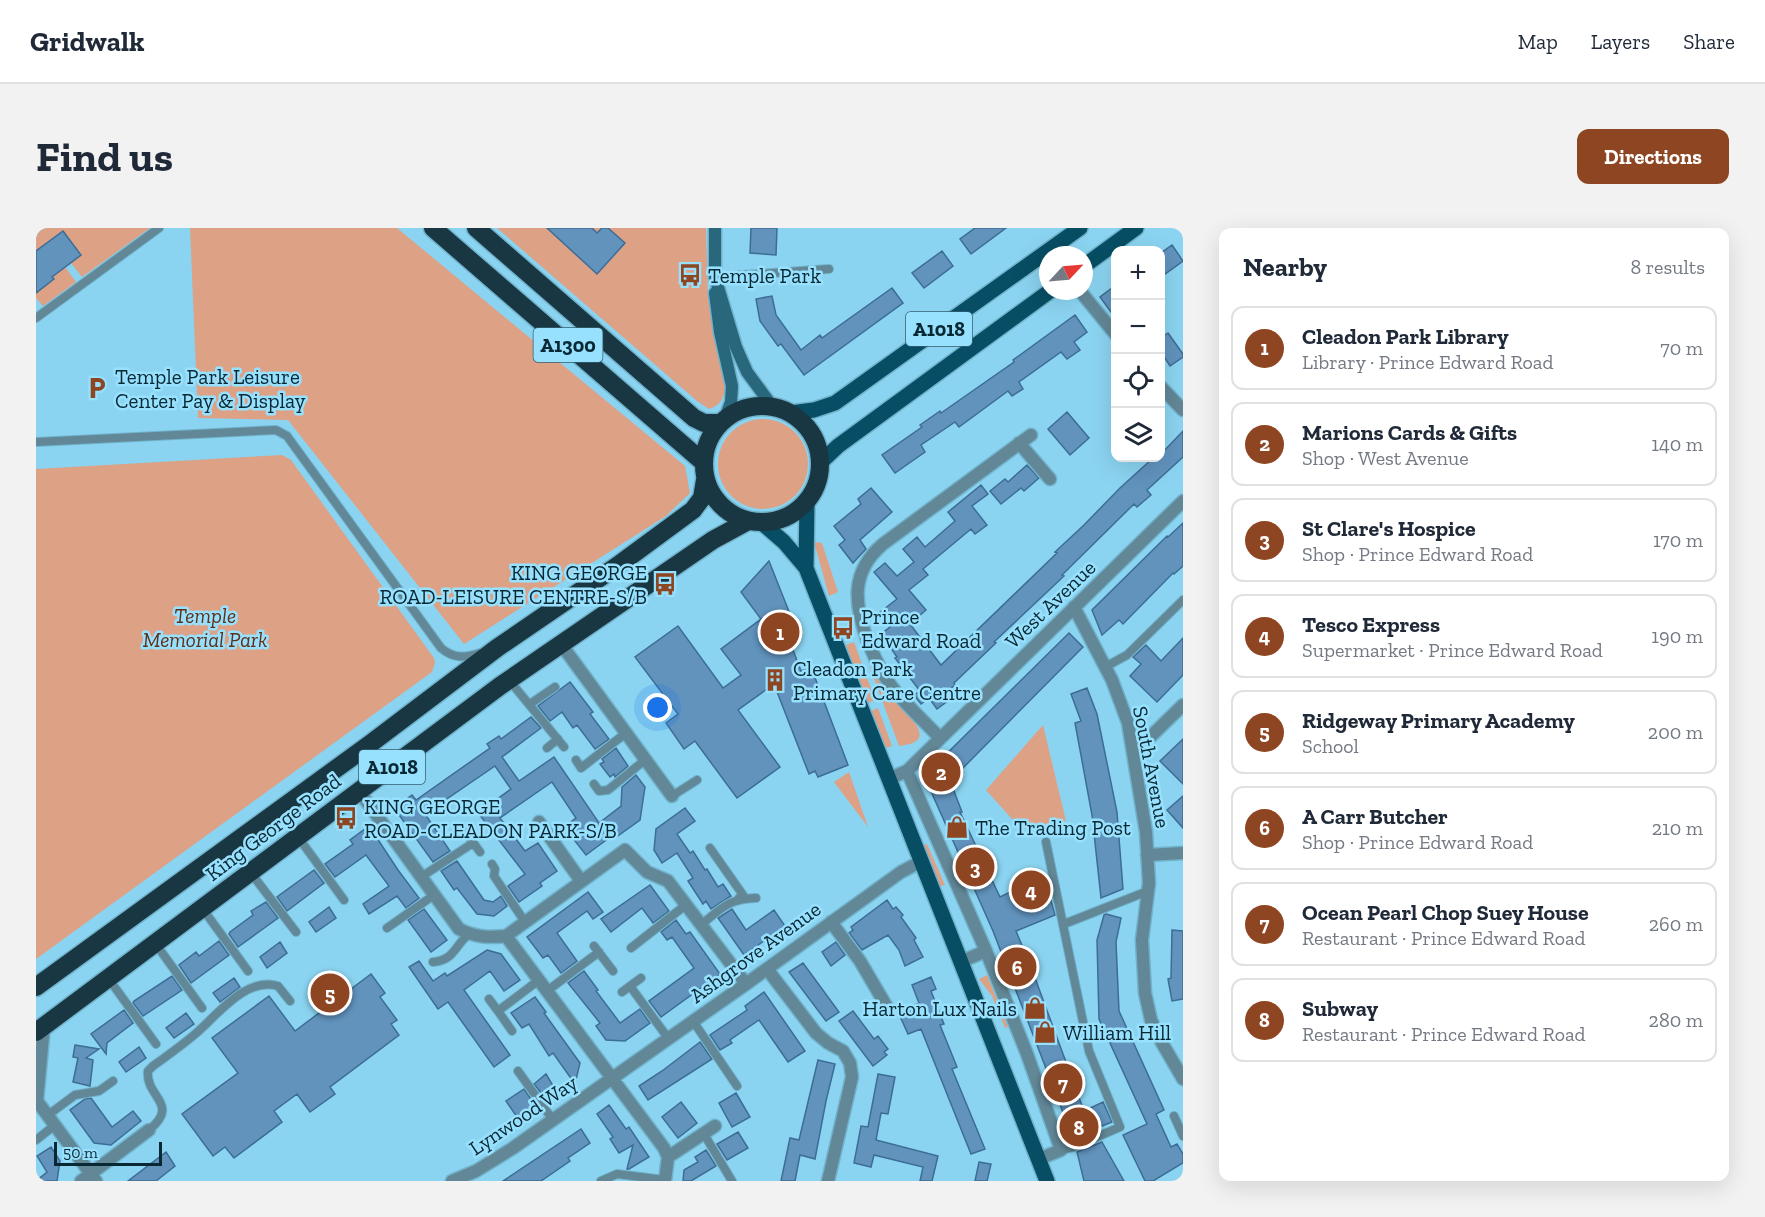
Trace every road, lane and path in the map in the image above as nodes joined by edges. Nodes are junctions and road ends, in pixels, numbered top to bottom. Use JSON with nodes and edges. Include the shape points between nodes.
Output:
{"nodes":[{"id":1,"x":159,"y":228,"type":"edge"},
{"id":2,"x":433,"y":228,"type":"edge"},
{"id":3,"x":476,"y":228,"type":"edge"},
{"id":4,"x":715,"y":228,"type":"edge"},
{"id":5,"x":1080,"y":228,"type":"edge"},
{"id":6,"x":1136,"y":228,"type":"edge"},
{"id":7,"x":1058,"y":246,"type":"edge"},
{"id":8,"x":1093,"y":259,"type":"edge"},
{"id":9,"x":1039,"y":261,"type":"edge"},
{"id":10,"x":829,"y":269,"type":"dead end"},
{"id":11,"x":716,"y":277,"type":"junction"},
{"id":12,"x":1039,"y":299,"type":"edge"},
{"id":13,"x":1087,"y":300,"type":"edge"},
{"id":14,"x":36,"y":318,"type":"edge"},
{"id":15,"x":1111,"y":329,"type":"edge"},
{"id":16,"x":1165,"y":390,"type":"edge"},
{"id":17,"x":772,"y":406,"type":"junction"},
{"id":18,"x":1183,"y":410,"type":"edge"},
{"id":19,"x":790,"y":413,"type":"junction"},
{"id":20,"x":722,"y":421,"type":"junction"},
{"id":21,"x":1030,"y":435,"type":"dead end"},
{"id":22,"x":36,"y":442,"type":"edge"},
{"id":23,"x":1019,"y":443,"type":"junction"},
{"id":24,"x":820,"y":463,"type":"junction"},
{"id":25,"x":704,"y":471,"type":"junction"},
{"id":26,"x":1050,"y":479,"type":"dead end"},
{"id":27,"x":1183,"y":501,"type":"edge"},
{"id":28,"x":807,"y":502,"type":"junction"},
{"id":29,"x":755,"y":522,"type":"junction"},
{"id":30,"x":806,"y":568,"type":"junction"},
{"id":31,"x":1183,"y":600,"type":"edge"},
{"id":32,"x":1074,"y":608,"type":"junction"},
{"id":33,"x":561,"y":644,"type":"junction"},
{"id":34,"x":497,"y":648,"type":"junction"},
{"id":35,"x":1105,"y":667,"type":"junction"},
{"id":36,"x":509,"y":680,"type":"junction"},
{"id":37,"x":555,"y":687,"type":"dead end"},
{"id":38,"x":530,"y":705,"type":"junction"},
{"id":39,"x":1183,"y":705,"type":"edge"},
{"id":40,"x":626,"y":734,"type":"junction"},
{"id":41,"x":940,"y":738,"type":"junction"},
{"id":42,"x":558,"y":739,"type":"junction"},
{"id":43,"x":370,"y":744,"type":"junction"},
{"id":44,"x":564,"y":747,"type":"dead end"},
{"id":45,"x":547,"y":748,"type":"dead end"},
{"id":46,"x":1133,"y":749,"type":"junction"},
{"id":47,"x":576,"y":760,"type":"dead end"},
{"id":48,"x":645,"y":760,"type":"junction"},
{"id":49,"x":389,"y":769,"type":"junction"},
{"id":50,"x":907,"y":771,"type":"junction"},
{"id":51,"x":888,"y":779,"type":"junction"},
{"id":52,"x":697,"y":780,"type":"dead end"},
{"id":53,"x":594,"y":784,"type":"dead end"},
{"id":54,"x":359,"y":791,"type":"junction"},
{"id":55,"x":672,"y":796,"type":"joint"},
{"id":56,"x":538,"y":822,"type":"dead end"},
{"id":57,"x":464,"y":830,"type":"dead end"},
{"id":58,"x":298,"y":837,"type":"junction"},
{"id":59,"x":1046,"y":842,"type":"dead end"},
{"id":60,"x":474,"y":843,"type":"junction"},
{"id":61,"x":710,"y":848,"type":"dead end"},
{"id":62,"x":480,"y":852,"type":"dead end"},
{"id":63,"x":1183,"y":853,"type":"edge"},
{"id":64,"x":1147,"y":855,"type":"junction"},
{"id":65,"x":922,"y":861,"type":"junction"},
{"id":66,"x":492,"y":864,"type":"dead end"},
{"id":67,"x":250,"y":872,"type":"junction"},
{"id":68,"x":421,"y":877,"type":"junction"},
{"id":69,"x":581,"y":881,"type":"junction"},
{"id":70,"x":1148,"y":891,"type":"junction"},
{"id":71,"x":434,"y":895,"type":"junction"},
{"id":72,"x":739,"y":898,"type":"junction"},
{"id":73,"x":756,"y":898,"type":"dead end"},
{"id":74,"x":344,"y":900,"type":"dead end"},
{"id":75,"x":687,"y":904,"type":"junction"},
{"id":76,"x":202,"y":908,"type":"junction"},
{"id":77,"x":525,"y":922,"type":"junction"},
{"id":78,"x":831,"y":922,"type":"junction"},
{"id":79,"x":702,"y":924,"type":"junction"},
{"id":80,"x":1064,"y":924,"type":"junction"},
{"id":81,"x":387,"y":928,"type":"dead end"},
{"id":82,"x":296,"y":932,"type":"dead end"},
{"id":83,"x":469,"y":934,"type":"junction"},
{"id":84,"x":506,"y":936,"type":"junction"},
{"id":85,"x":155,"y":943,"type":"junction"},
{"id":86,"x":631,"y":948,"type":"dead end"},
{"id":87,"x":986,"y":951,"type":"junction"},
{"id":88,"x":433,"y":962,"type":"dead end"},
{"id":89,"x":960,"y":962,"type":"junction"},
{"id":90,"x":767,"y":969,"type":"junction"},
{"id":91,"x":248,"y":971,"type":"dead end"},
{"id":92,"x":613,"y":971,"type":"dead end"},
{"id":93,"x":108,"y":978,"type":"junction"},
{"id":94,"x":641,"y":978,"type":"dead end"},
{"id":95,"x":539,"y":980,"type":"junction"},
{"id":96,"x":746,"y":984,"type":"junction"},
{"id":97,"x":630,"y":986,"type":"junction"},
{"id":98,"x":36,"y":987,"type":"edge"},
{"id":99,"x":547,"y":991,"type":"junction"},
{"id":100,"x":622,"y":992,"type":"dead end"},
{"id":101,"x":489,"y":999,"type":"dead end"},
{"id":102,"x":290,"y":1001,"type":"dead end"},
{"id":103,"x":887,"y":1007,"type":"dead end"},
{"id":104,"x":202,"y":1008,"type":"dead end"},
{"id":105,"x":498,"y":1011,"type":"junction"},
{"id":106,"x":693,"y":1021,"type":"junction"},
{"id":107,"x":39,"y":1024,"type":"edge"},
{"id":108,"x":512,"y":1031,"type":"dead end"},
{"id":109,"x":668,"y":1038,"type":"junction"},
{"id":110,"x":156,"y":1044,"type":"dead end"},
{"id":111,"x":517,"y":1072,"type":"dead end"},
{"id":112,"x":613,"y":1077,"type":"junction"},
{"id":113,"x":1183,"y":1079,"type":"edge"},
{"id":114,"x":113,"y":1081,"type":"dead end"},
{"id":115,"x":737,"y":1086,"type":"dead end"},
{"id":116,"x":37,"y":1100,"type":"edge"},
{"id":117,"x":1174,"y":1116,"type":"dead end"},
{"id":118,"x":51,"y":1120,"type":"junction"},
{"id":119,"x":553,"y":1120,"type":"junction"},
{"id":120,"x":716,"y":1126,"type":"dead end"},
{"id":121,"x":149,"y":1131,"type":"joint"},
{"id":122,"x":704,"y":1134,"type":"junction"},
{"id":123,"x":1183,"y":1136,"type":"edge"},
{"id":124,"x":36,"y":1140,"type":"edge"},
{"id":125,"x":1061,"y":1150,"type":"junction"},
{"id":126,"x":668,"y":1157,"type":"junction"},
{"id":127,"x":1039,"y":1159,"type":"junction"},
{"id":128,"x":478,"y":1176,"type":"edge"},
{"id":129,"x":89,"y":1179,"type":"edge"},
{"id":130,"x":665,"y":1180,"type":"edge"},
{"id":131,"x":452,"y":1181,"type":"edge"},
{"id":132,"x":601,"y":1181,"type":"edge"},
{"id":133,"x":732,"y":1181,"type":"edge"},
{"id":134,"x":828,"y":1181,"type":"edge"},
{"id":135,"x":1047,"y":1181,"type":"edge"}],
"edges":[{"from":1,"to":14,"type":"lane"},
{"from":2,"to":25,"type":"highway","number":"A1300"},
{"from":3,"to":20,"type":"highway","number":"A1300","via":[[694,418],[704,423]]},
{"from":4,"to":11,"type":"street"},
{"from":5,"to":7,"type":"main road","number":"A1018"},
{"from":6,"to":8,"type":"main road"},
{"from":9,"to":19,"type":"main road","number":"A1018","via":[[835,403]]},
{"from":10,"to":11,"type":"lane"},
{"from":11,"to":17,"type":"street","via":[[743,364]]},
{"from":11,"to":20,"type":"street","via":[[720,332],[732,386],[731,402]]},
{"from":12,"to":24,"type":"main road","number":"A1018"},
{"from":13,"to":15,"type":"street"},
{"from":16,"to":18,"type":"street"},
{"from":17,"to":19,"type":"highway"},
{"from":17,"to":20,"type":"highway","via":[[739,410]]},
{"from":19,"to":24,"type":"highway","via":[[806,426],[817,443]]},
{"from":20,"to":25,"type":"highway","via":[[708,441]]},
{"from":21,"to":23,"type":"street"},
{"from":22,"to":34,"type":"lane","via":[[276,430],[287,436],[441,648],[461,657]]},
{"from":23,"to":26,"type":"street"},
{"from":23,"to":41,"type":"street","via":[[878,549],[860,577],[857,604],[878,665],[894,689]]},
{"from":24,"to":28,"type":"highway","via":[[819,477]]},
{"from":25,"to":29,"type":"highway","via":[[712,496],[722,507],[734,516]]},
{"from":25,"to":34,"type":"highway","name":"King George Road","number":"A1018","via":[[702,498],[693,510]]},
{"from":27,"to":32,"type":"street","name":"West Avenue"},
{"from":28,"to":29,"type":"highway","via":[[787,517]]},
{"from":28,"to":30,"type":"main road"},
{"from":29,"to":30,"type":"main road","via":[[784,542]]},
{"from":29,"to":33,"type":"highway","name":"King George Road","number":"A1018","via":[[712,540]]},
{"from":30,"to":51,"type":"main road"},
{"from":31,"to":35,"type":"lane","via":[[1127,655]]},
{"from":32,"to":35,"type":"street","name":"South Avenue"},
{"from":32,"to":41,"type":"street","name":"West Avenue"},
{"from":33,"to":36,"type":"highway","name":"King George Road","number":"A1018"},
{"from":33,"to":40,"type":"street"},
{"from":34,"to":43,"type":"highway","name":"King George Road","number":"A1018"},
{"from":35,"to":46,"type":"street","name":"South Avenue","via":[[1128,723]]},
{"from":36,"to":38,"type":"lane"},
{"from":36,"to":49,"type":"highway","name":"King George Road","number":"A1018"},
{"from":37,"to":38,"type":"lane"},
{"from":38,"to":42,"type":"lane"},
{"from":39,"to":46,"type":"street"},
{"from":40,"to":47,"type":"lane","via":[[584,771]]},
{"from":40,"to":48,"type":"street"},
{"from":41,"to":50,"type":"street","name":"West Avenue"},
{"from":42,"to":44,"type":"lane"},
{"from":42,"to":45,"type":"lane"},
{"from":43,"to":49,"type":"highway"},
{"from":43,"to":98,"type":"highway","name":"King George Road","number":"A1018"},
{"from":46,"to":64,"type":"street","name":"South Avenue"},
{"from":48,"to":53,"type":"lane","via":[[608,790],[599,791]]},
{"from":48,"to":55,"type":"street"},
{"from":49,"to":54,"type":"highway","name":"King George Road","number":"A1018"},
{"from":50,"to":51,"type":"street","name":"West Avenue"},
{"from":50,"to":87,"type":"street"},
{"from":51,"to":65,"type":"main road"},
{"from":52,"to":55,"type":"lane"},
{"from":54,"to":58,"type":"highway","name":"King George Road","number":"A1018"},
{"from":54,"to":68,"type":"street"},
{"from":56,"to":69,"type":"street"},
{"from":57,"to":60,"type":"lane"},
{"from":58,"to":67,"type":"highway","name":"King George Road","number":"A1018"},
{"from":58,"to":74,"type":"lane"},
{"from":59,"to":80,"type":"lane"},
{"from":60,"to":62,"type":"lane"},
{"from":60,"to":68,"type":"lane"},
{"from":61,"to":72,"type":"lane","via":[[743,895]]},
{"from":63,"to":64,"type":"street"},
{"from":64,"to":70,"type":"street","name":"South Avenue"},
{"from":65,"to":78,"type":"street","name":"Ashgrove Avenue","via":[[900,872]]},
{"from":65,"to":89,"type":"main road"},
{"from":66,"to":77,"type":"lane","via":[[494,876]]},
{"from":67,"to":76,"type":"highway","name":"King George Road","number":"A1018"},
{"from":67,"to":82,"type":"lane"},
{"from":68,"to":71,"type":"street"},
{"from":69,"to":75,"type":"street","via":[[626,850],[647,872],[668,881]]},
{"from":69,"to":77,"type":"street"},
{"from":70,"to":80,"type":"lane"},
{"from":70,"to":113,"type":"street","name":"South Avenue","via":[[1143,940],[1145,993],[1151,1020]]},
{"from":71,"to":81,"type":"lane"},
{"from":71,"to":83,"type":"street","via":[[459,929]]},
{"from":72,"to":73,"type":"lane"},
{"from":72,"to":79,"type":"lane"},
{"from":75,"to":79,"type":"street"},
{"from":75,"to":86,"type":"lane"},
{"from":76,"to":85,"type":"highway","name":"King George Road","number":"A1018"},
{"from":76,"to":91,"type":"lane"},
{"from":77,"to":84,"type":"street"},
{"from":78,"to":90,"type":"street","name":"Ashgrove Avenue"},
{"from":78,"to":103,"type":"street"},
{"from":79,"to":96,"type":"street"},
{"from":80,"to":125,"type":"lane","via":[[1089,1051],[1120,1126]]},
{"from":83,"to":84,"type":"street","via":[[487,938]]},
{"from":83,"to":88,"type":"lane","via":[[453,955]]},
{"from":84,"to":95,"type":"street"},
{"from":85,"to":93,"type":"highway","name":"King George Road","number":"A1018"},
{"from":85,"to":104,"type":"lane"},
{"from":87,"to":89,"type":"street"},
{"from":87,"to":125,"type":"street"},
{"from":89,"to":127,"type":"main road"},
{"from":90,"to":96,"type":"street","name":"Ashgrove Avenue"},
{"from":90,"to":134,"type":"street","via":[[816,1033],[843,1051],[850,1063],[852,1077]]},
{"from":92,"to":99,"type":"lane","via":[[597,949]]},
{"from":93,"to":107,"type":"highway","name":"King George Road","number":"A1018"},
{"from":93,"to":110,"type":"lane"},
{"from":94,"to":97,"type":"lane"},
{"from":95,"to":99,"type":"street"},
{"from":95,"to":105,"type":"lane"},
{"from":96,"to":106,"type":"street","name":"Ashgrove Avenue"},
{"from":97,"to":100,"type":"lane"},
{"from":97,"to":109,"type":"lane"},
{"from":99,"to":112,"type":"street"},
{"from":101,"to":105,"type":"lane"},
{"from":102,"to":121,"type":"lane","via":[[278,986],[250,988],[153,1066],[148,1071],[148,1081],[161,1102],[162,1113]]},
{"from":105,"to":108,"type":"lane"},
{"from":106,"to":109,"type":"street","name":"Ashgrove Avenue"},
{"from":106,"to":115,"type":"lane"},
{"from":107,"to":116,"type":"street"},
{"from":109,"to":112,"type":"street","name":"Ashgrove Avenue"},
{"from":111,"to":119,"type":"lane"},
{"from":112,"to":119,"type":"street","name":"Lynwood Way"},
{"from":112,"to":126,"type":"street"},
{"from":114,"to":118,"type":"lane","via":[[99,1091],[75,1095]]},
{"from":116,"to":118,"type":"street"},
{"from":117,"to":123,"type":"lane"},
{"from":118,"to":124,"type":"lane"},
{"from":118,"to":129,"type":"street"},
{"from":119,"to":128,"type":"street","name":"Lynwood Way"},
{"from":120,"to":122,"type":"street"},
{"from":121,"to":129,"type":"street"},
{"from":122,"to":126,"type":"street"},
{"from":122,"to":133,"type":"lane"},
{"from":125,"to":127,"type":"street"},
{"from":126,"to":130,"type":"street"},
{"from":127,"to":135,"type":"main road"},
{"from":128,"to":131,"type":"street","name":"Lynwood Way"},
{"from":130,"to":132,"type":"lane","via":[[617,1174]]}]}
